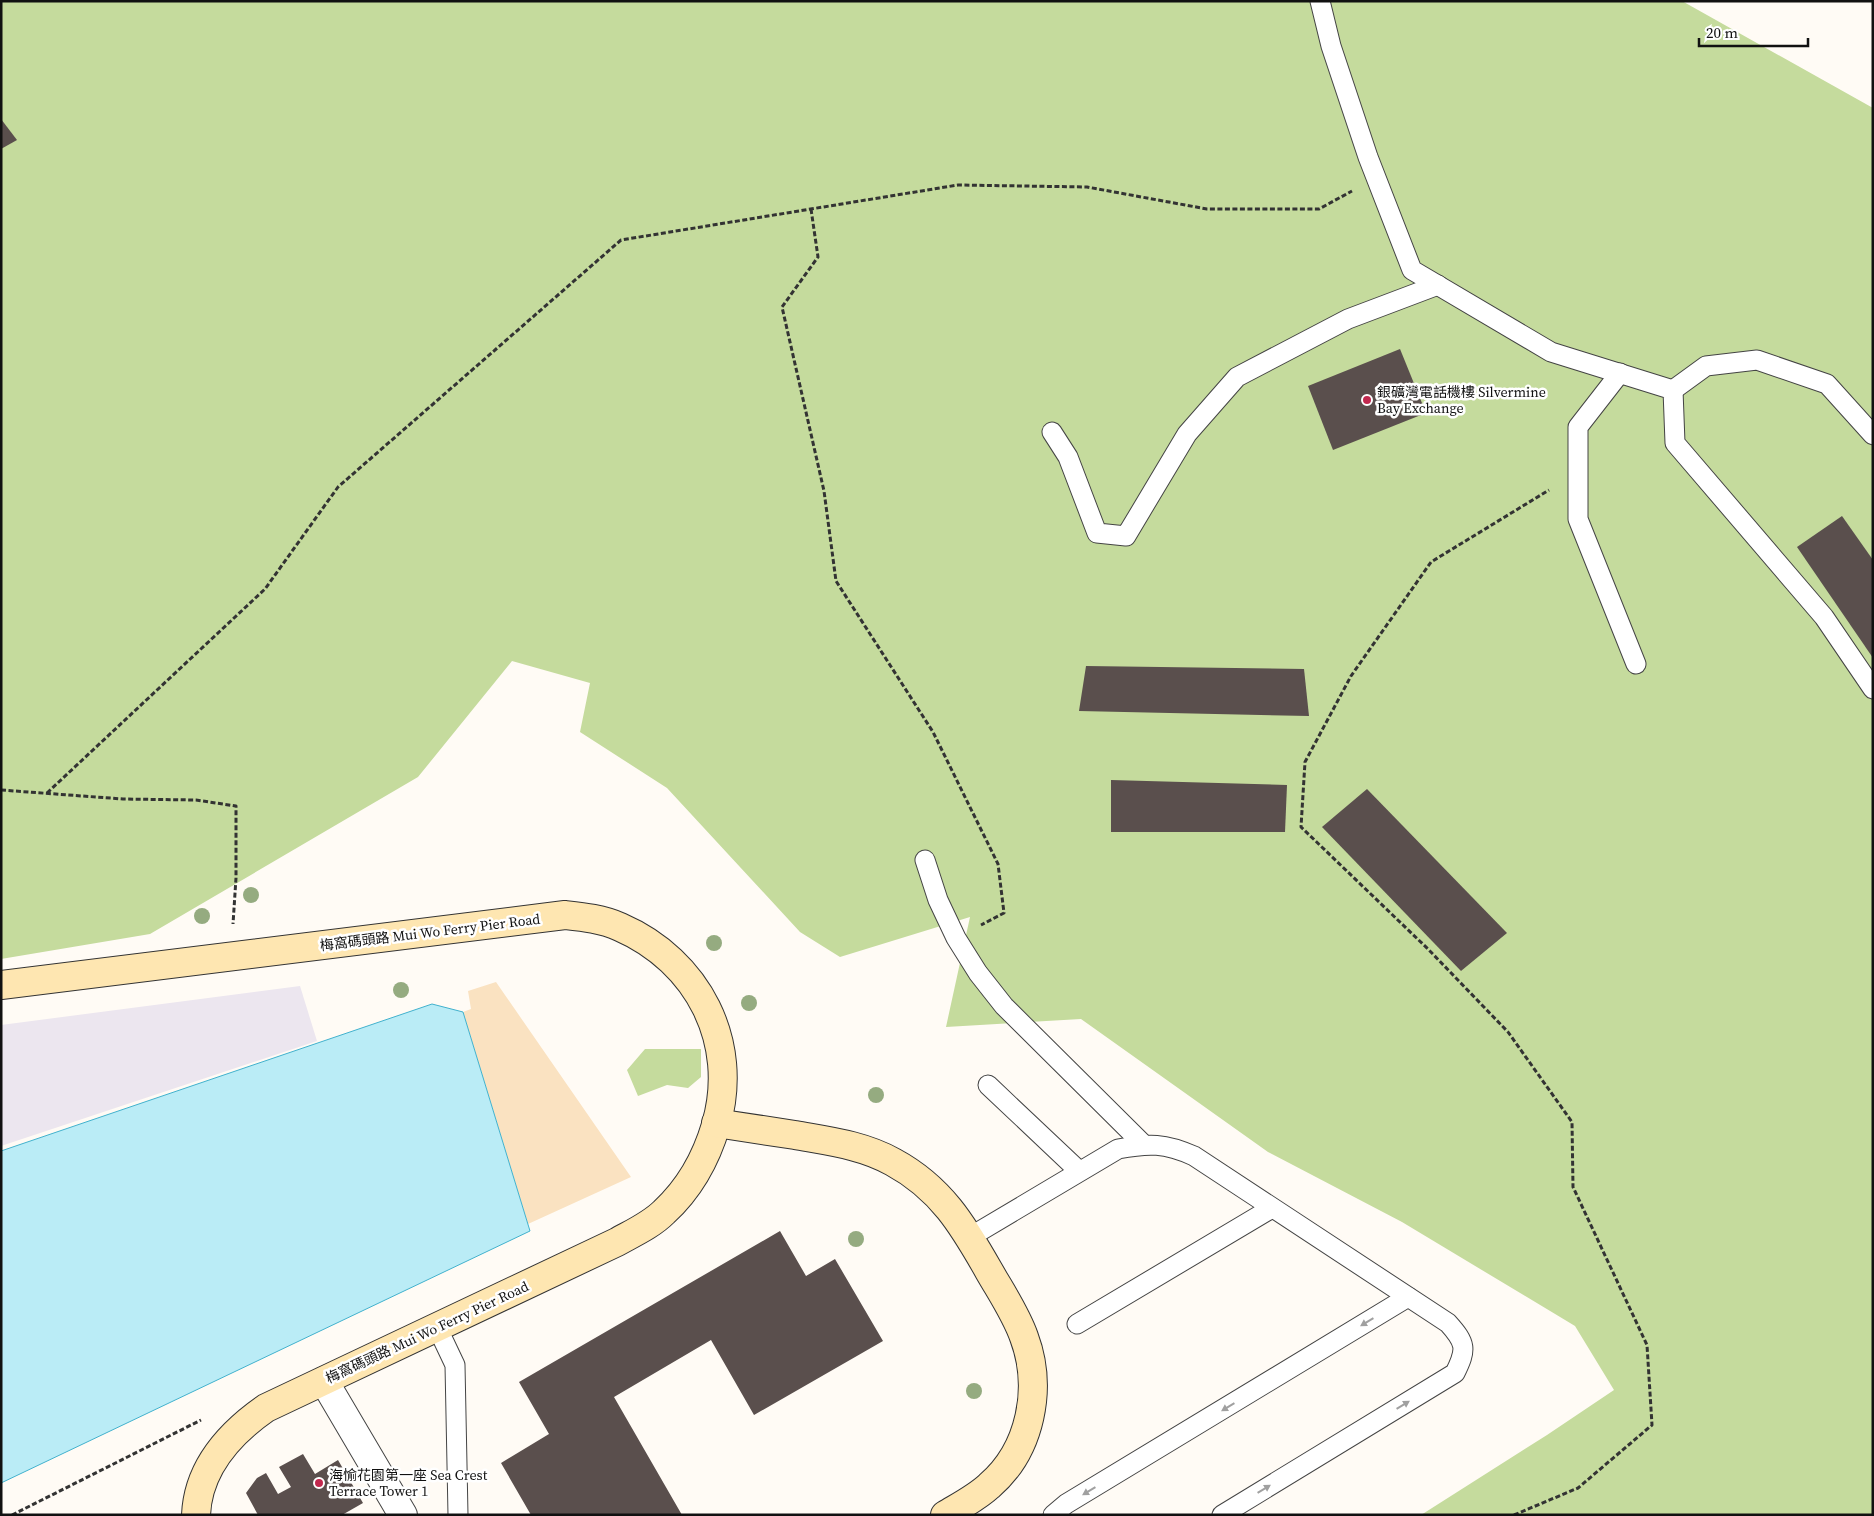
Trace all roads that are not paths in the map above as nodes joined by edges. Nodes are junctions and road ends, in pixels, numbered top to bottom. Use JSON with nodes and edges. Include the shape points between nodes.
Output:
{"nodes":[{"id":1,"x":1320,"y":1,"type":"edge"},
{"id":2,"x":1438,"y":285,"type":"junction"},
{"id":3,"x":1620,"y":373,"type":"junction"},
{"id":4,"x":1673,"y":390,"type":"junction"},
{"id":5,"x":1052,"y":432,"type":"dead end"},
{"id":6,"x":1873,"y":435,"type":"edge"},
{"id":7,"x":1636,"y":664,"type":"dead end"},
{"id":8,"x":1873,"y":689,"type":"edge"},
{"id":9,"x":925,"y":860,"type":"dead end"},
{"id":10,"x":1,"y":985,"type":"edge"},
{"id":11,"x":988,"y":1084,"type":"dead end"},
{"id":12,"x":716,"y":1123,"type":"junction"},
{"id":13,"x":1143,"y":1144,"type":"junction"},
{"id":14,"x":1079,"y":1171,"type":"junction"},
{"id":15,"x":1272,"y":1208,"type":"junction"},
{"id":16,"x":970,"y":1237,"type":"junction"},
{"id":17,"x":1408,"y":1297,"type":"junction"},
{"id":18,"x":1078,"y":1324,"type":"dead end"},
{"id":19,"x":437,"y":1327,"type":"junction"},
{"id":20,"x":324,"y":1381,"type":"junction"},
{"id":21,"x":196,"y":1515,"type":"edge"},
{"id":22,"x":403,"y":1515,"type":"edge"},
{"id":23,"x":458,"y":1515,"type":"edge"},
{"id":24,"x":945,"y":1515,"type":"edge"},
{"id":25,"x":1053,"y":1515,"type":"edge"},
{"id":26,"x":1222,"y":1515,"type":"edge"}],
"edges":[{"from":1,"to":2,"type":"lane","via":[[1331,46],[1412,270]]},
{"from":2,"to":3,"type":"lane","via":[[1551,352]]},
{"from":2,"to":5,"type":"lane","via":[[1348,319],[1238,377],[1187,434],[1126,536],[1097,533],[1068,457]]},
{"from":3,"to":4,"type":"lane"},
{"from":3,"to":7,"type":"lane","via":[[1578,427],[1578,519]]},
{"from":4,"to":6,"type":"lane","via":[[1706,366],[1757,360],[1827,384]]},
{"from":4,"to":8,"type":"lane","via":[[1675,443],[1824,617]]},
{"from":9,"to":13,"type":"lane","via":[[938,900],[978,973],[1004,1006]]},
{"from":10,"to":12,"type":"street","name":"梅窩碼頭路 Mui Wo Ferry Pier Road","via":[[565,915],[592,918],[618,926],[665,954],[700,996],[712,1020],[721,1055],[722,1096]]},
{"from":11,"to":14,"type":"lane"},
{"from":12,"to":16,"type":"street","via":[[835,1142],[864,1149],[893,1162],[946,1204]]},
{"from":12,"to":19,"type":"street","name":"梅窩碼頭路 Mui Wo Ferry Pier Road","via":[[702,1161],[683,1193],[664,1213],[641,1229]]},
{"from":13,"to":14,"type":"lane","via":[[1118,1149]]},
{"from":13,"to":15,"type":"lane","via":[[1175,1147],[1194,1156]]},
{"from":14,"to":16,"type":"lane"},
{"from":15,"to":17,"type":"lane"},
{"from":15,"to":18,"type":"lane"},
{"from":16,"to":24,"type":"street","via":[[1024,1336],[1032,1362],[1034,1389],[1030,1416],[1008,1466],[990,1486]]},
{"from":17,"to":25,"type":"lane","one_way":true,"via":[[1066,1504]]},
{"from":26,"to":17,"type":"lane","one_way":true,"via":[[1456,1373],[1464,1356],[1461,1337],[1448,1323]]},
{"from":19,"to":20,"type":"street","name":"梅窩碼頭路 Mui Wo Ferry Pier Road"},
{"from":19,"to":23,"type":"lane","via":[[455,1365]]},
{"from":20,"to":21,"type":"street","name":"梅窩碼頭路 Mui Wo Ferry Pier Road","via":[[266,1408],[227,1441],[201,1486]]},
{"from":20,"to":22,"type":"street"}]}
